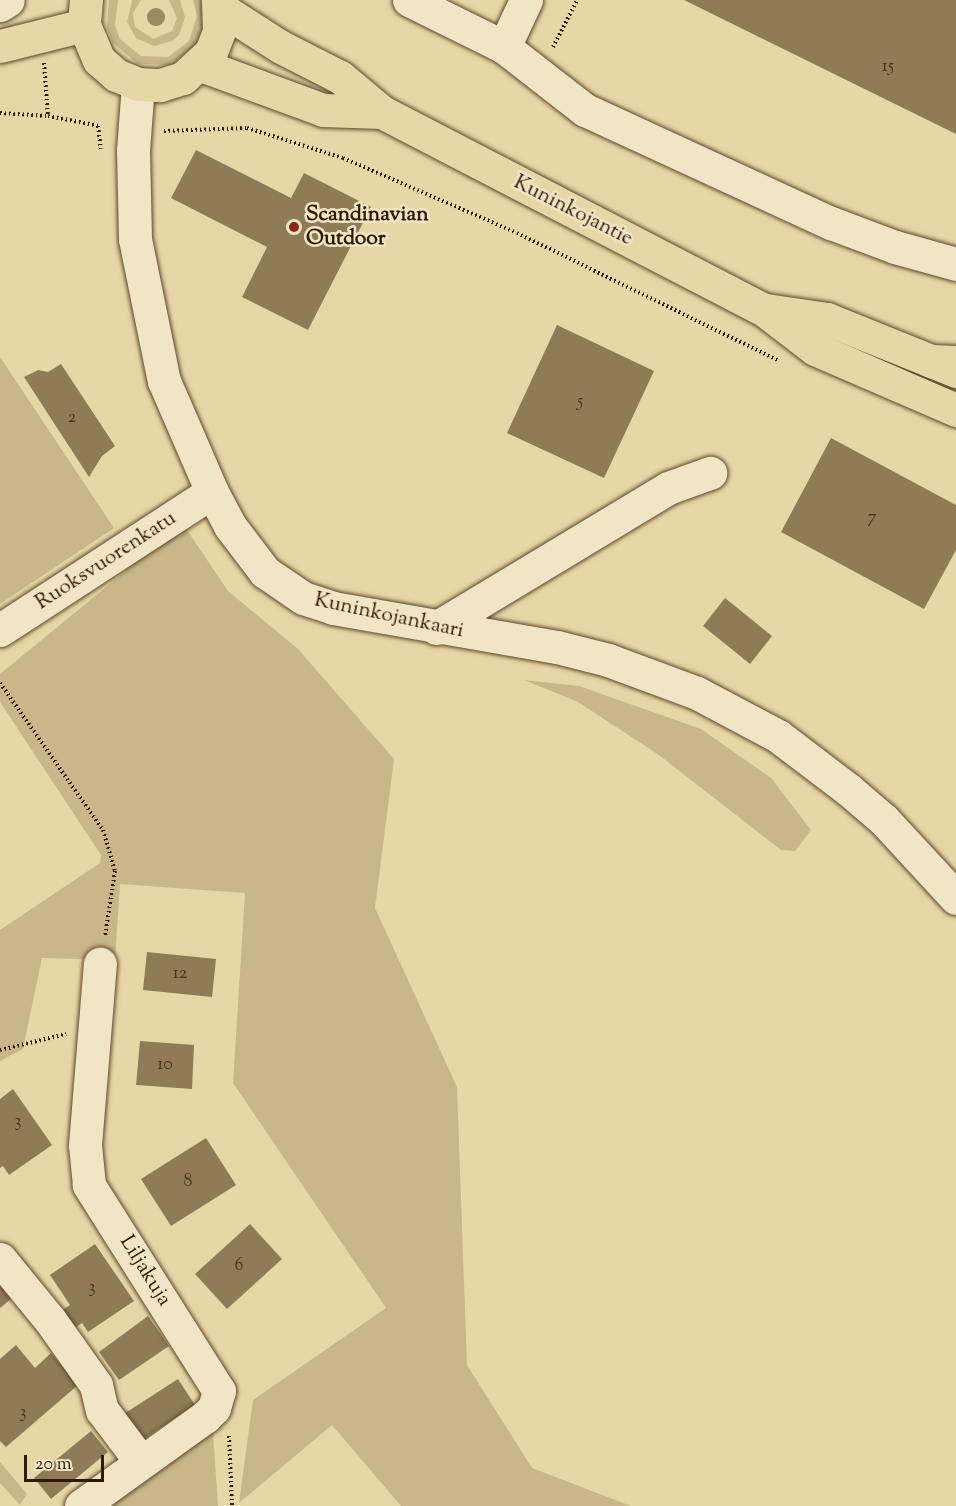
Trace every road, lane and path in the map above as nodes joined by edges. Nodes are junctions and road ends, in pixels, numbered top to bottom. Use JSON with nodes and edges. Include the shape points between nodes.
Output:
{"nodes":[{"id":1,"x":8,"y":0,"type":"edge"},
{"id":2,"x":409,"y":0,"type":"edge"},
{"id":3,"x":526,"y":0,"type":"edge"},
{"id":4,"x":577,"y":0,"type":"edge"},
{"id":5,"x":219,"y":4,"type":"edge"},
{"id":6,"x":0,"y":5,"type":"edge"},
{"id":7,"x":85,"y":13,"type":"edge"},
{"id":8,"x":0,"y":46,"type":"edge"},
{"id":9,"x":504,"y":47,"type":"junction"},
{"id":10,"x":549,"y":54,"type":"dead end"},
{"id":11,"x":201,"y":64,"type":"junction"},
{"id":12,"x":138,"y":84,"type":"junction"},
{"id":13,"x":382,"y":112,"type":"junction"},
{"id":14,"x":0,"y":113,"type":"edge"},
{"id":15,"x":98,"y":126,"type":"dead end"},
{"id":16,"x":172,"y":132,"type":"dead end"},
{"id":17,"x":956,"y":264,"type":"edge"},
{"id":18,"x":764,"y":310,"type":"junction"},
{"id":19,"x":948,"y":365,"type":"edge"},
{"id":20,"x":790,"y":366,"type":"dead end"},
{"id":21,"x":956,"y":410,"type":"edge"},
{"id":22,"x":710,"y":473,"type":"dead end"},
{"id":23,"x":212,"y":492,"type":"junction"},
{"id":24,"x":436,"y":628,"type":"junction"},
{"id":25,"x":0,"y":630,"type":"edge"},
{"id":26,"x":0,"y":682,"type":"edge"},
{"id":27,"x":956,"y":898,"type":"edge"},
{"id":28,"x":100,"y":964,"type":"joint"},
{"id":29,"x":93,"y":1028,"type":"junction"},
{"id":30,"x":0,"y":1050,"type":"edge"},
{"id":31,"x":0,"y":1259,"type":"edge"},
{"id":32,"x":219,"y":1400,"type":"junction"},
{"id":33,"x":141,"y":1462,"type":"junction"},
{"id":34,"x":81,"y":1506,"type":"edge"},
{"id":35,"x":232,"y":1506,"type":"edge"}],
"edges":[{"from":1,"to":6,"type":"street"},
{"from":2,"to":9,"type":"street"},
{"from":3,"to":9,"type":"street"},
{"from":4,"to":10,"type":"path"},
{"from":5,"to":11,"type":"main road","via":[[219,31]]},
{"from":5,"to":13,"type":"main road","name":"Kuninkojantie","via":[[282,47],[340,77]]},
{"from":7,"to":8,"type":"main road"},
{"from":7,"to":12,"type":"main road","via":[[99,60],[116,75]]},
{"from":9,"to":17,"type":"street","via":[[585,110],[831,223],[895,248]]},
{"from":11,"to":12,"type":"main road","via":[[183,78],[160,85]]},
{"from":11,"to":13,"type":"main road","name":"Kuninkojantie","via":[[323,110]]},
{"from":12,"to":23,"type":"street","name":"Kuninkojankaari","via":[[133,195],[142,281],[164,381]]},
{"from":13,"to":18,"type":"main road","name":"Kuninkojantie"},
{"from":14,"to":15,"type":"path","via":[[48,116]]},
{"from":16,"to":20,"type":"path","via":[[224,126],[246,128],[343,158],[517,233],[670,311]]},
{"from":18,"to":19,"type":"main road","name":"Kuninkojantie","via":[[827,319]]},
{"from":18,"to":21,"type":"main road","name":"Kuninkojantie","via":[[815,349]]},
{"from":22,"to":24,"type":"street","via":[[668,488]]},
{"from":23,"to":24,"type":"street","name":"Kuninkojankaari","via":[[249,553],[282,586],[333,608]]},
{"from":23,"to":25,"type":"street","name":"Ruoksvuorenkatu"},
{"from":24,"to":27,"type":"street","name":"Kuninkojankaari","via":[[608,660],[653,675],[734,712],[778,736],[849,789],[884,820]]},
{"from":26,"to":28,"type":"path","via":[[103,830],[115,871]]},
{"from":28,"to":29,"type":"street","name":"Liljakuja"},
{"from":29,"to":30,"type":"path"},
{"from":29,"to":32,"type":"street","name":"Liljakuja","via":[[85,1166],[89,1185],[215,1382]]},
{"from":31,"to":33,"type":"street","via":[[90,1376],[102,1410]]},
{"from":32,"to":33,"type":"street","via":[[205,1417]]},
{"from":32,"to":35,"type":"path","via":[[229,1434]]},
{"from":33,"to":34,"type":"street"}]}
